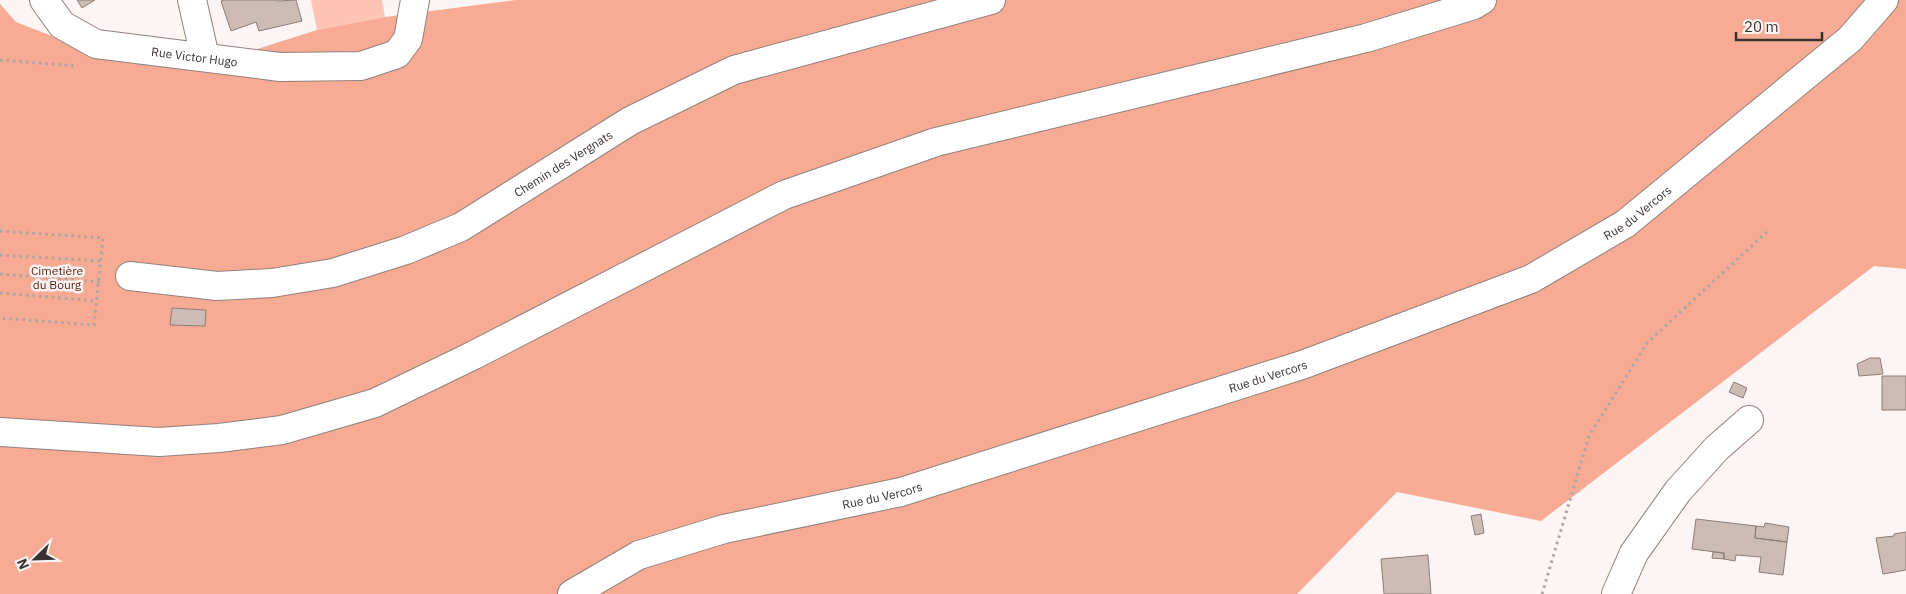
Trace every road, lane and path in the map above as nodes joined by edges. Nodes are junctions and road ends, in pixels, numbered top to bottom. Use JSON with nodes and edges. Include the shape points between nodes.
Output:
{"nodes":[{"id":1,"x":44,"y":0,"type":"edge"},
{"id":2,"x":192,"y":0,"type":"edge"},
{"id":3,"x":416,"y":0,"type":"edge"},
{"id":4,"x":991,"y":0,"type":"edge"},
{"id":5,"x":1482,"y":0,"type":"edge"},
{"id":6,"x":1884,"y":0,"type":"edge"},
{"id":7,"x":205,"y":57,"type":"junction"},
{"id":8,"x":0,"y":230,"type":"edge"},
{"id":9,"x":1768,"y":230,"type":"dead end"},
{"id":10,"x":0,"y":255,"type":"edge"},
{"id":11,"x":100,"y":261,"type":"junction"},
{"id":12,"x":0,"y":274,"type":"edge"},
{"id":13,"x":130,"y":276,"type":"joint"},
{"id":14,"x":98,"y":282,"type":"junction"},
{"id":15,"x":0,"y":294,"type":"edge"},
{"id":16,"x":97,"y":301,"type":"junction"},
{"id":17,"x":0,"y":318,"type":"edge"},
{"id":18,"x":1749,"y":420,"type":"dead end"},
{"id":19,"x":0,"y":432,"type":"edge"},
{"id":20,"x":572,"y":594,"type":"edge"},
{"id":21,"x":1542,"y":594,"type":"edge"},
{"id":22,"x":1616,"y":594,"type":"edge"}],
"edges":[{"from":1,"to":7,"type":"street","name":"Rue Victor Hugo","via":[[62,25],[96,44]]},
{"from":2,"to":7,"type":"street"},
{"from":3,"to":7,"type":"street","name":"Rue Victor Hugo","via":[[408,39],[397,54],[361,66],[280,67]]},
{"from":4,"to":13,"type":"street","name":"Chemin des Vergnats","via":[[734,70],[630,121],[461,227],[406,250],[342,270],[272,283],[217,286]]},
{"from":5,"to":19,"type":"street","via":[[1366,38],[936,142],[784,195],[375,403],[282,430],[219,438],[159,442]]},
{"from":6,"to":20,"type":"street","name":"Rue du Vercors","via":[[1850,39],[1625,224],[1531,279],[1302,365],[910,489],[724,528],[639,555]]},
{"from":8,"to":11,"type":"path","via":[[103,238]]},
{"from":9,"to":21,"type":"path","via":[[1647,343],[1589,436]]},
{"from":10,"to":11,"type":"path"},
{"from":11,"to":14,"type":"path"},
{"from":12,"to":14,"type":"path"},
{"from":13,"to":14,"type":"path","via":[[129,284]]},
{"from":14,"to":16,"type":"path"},
{"from":15,"to":16,"type":"path"},
{"from":16,"to":17,"type":"path","via":[[94,325]]},
{"from":18,"to":22,"type":"street","via":[[1717,448],[1678,491],[1634,553]]}]}
